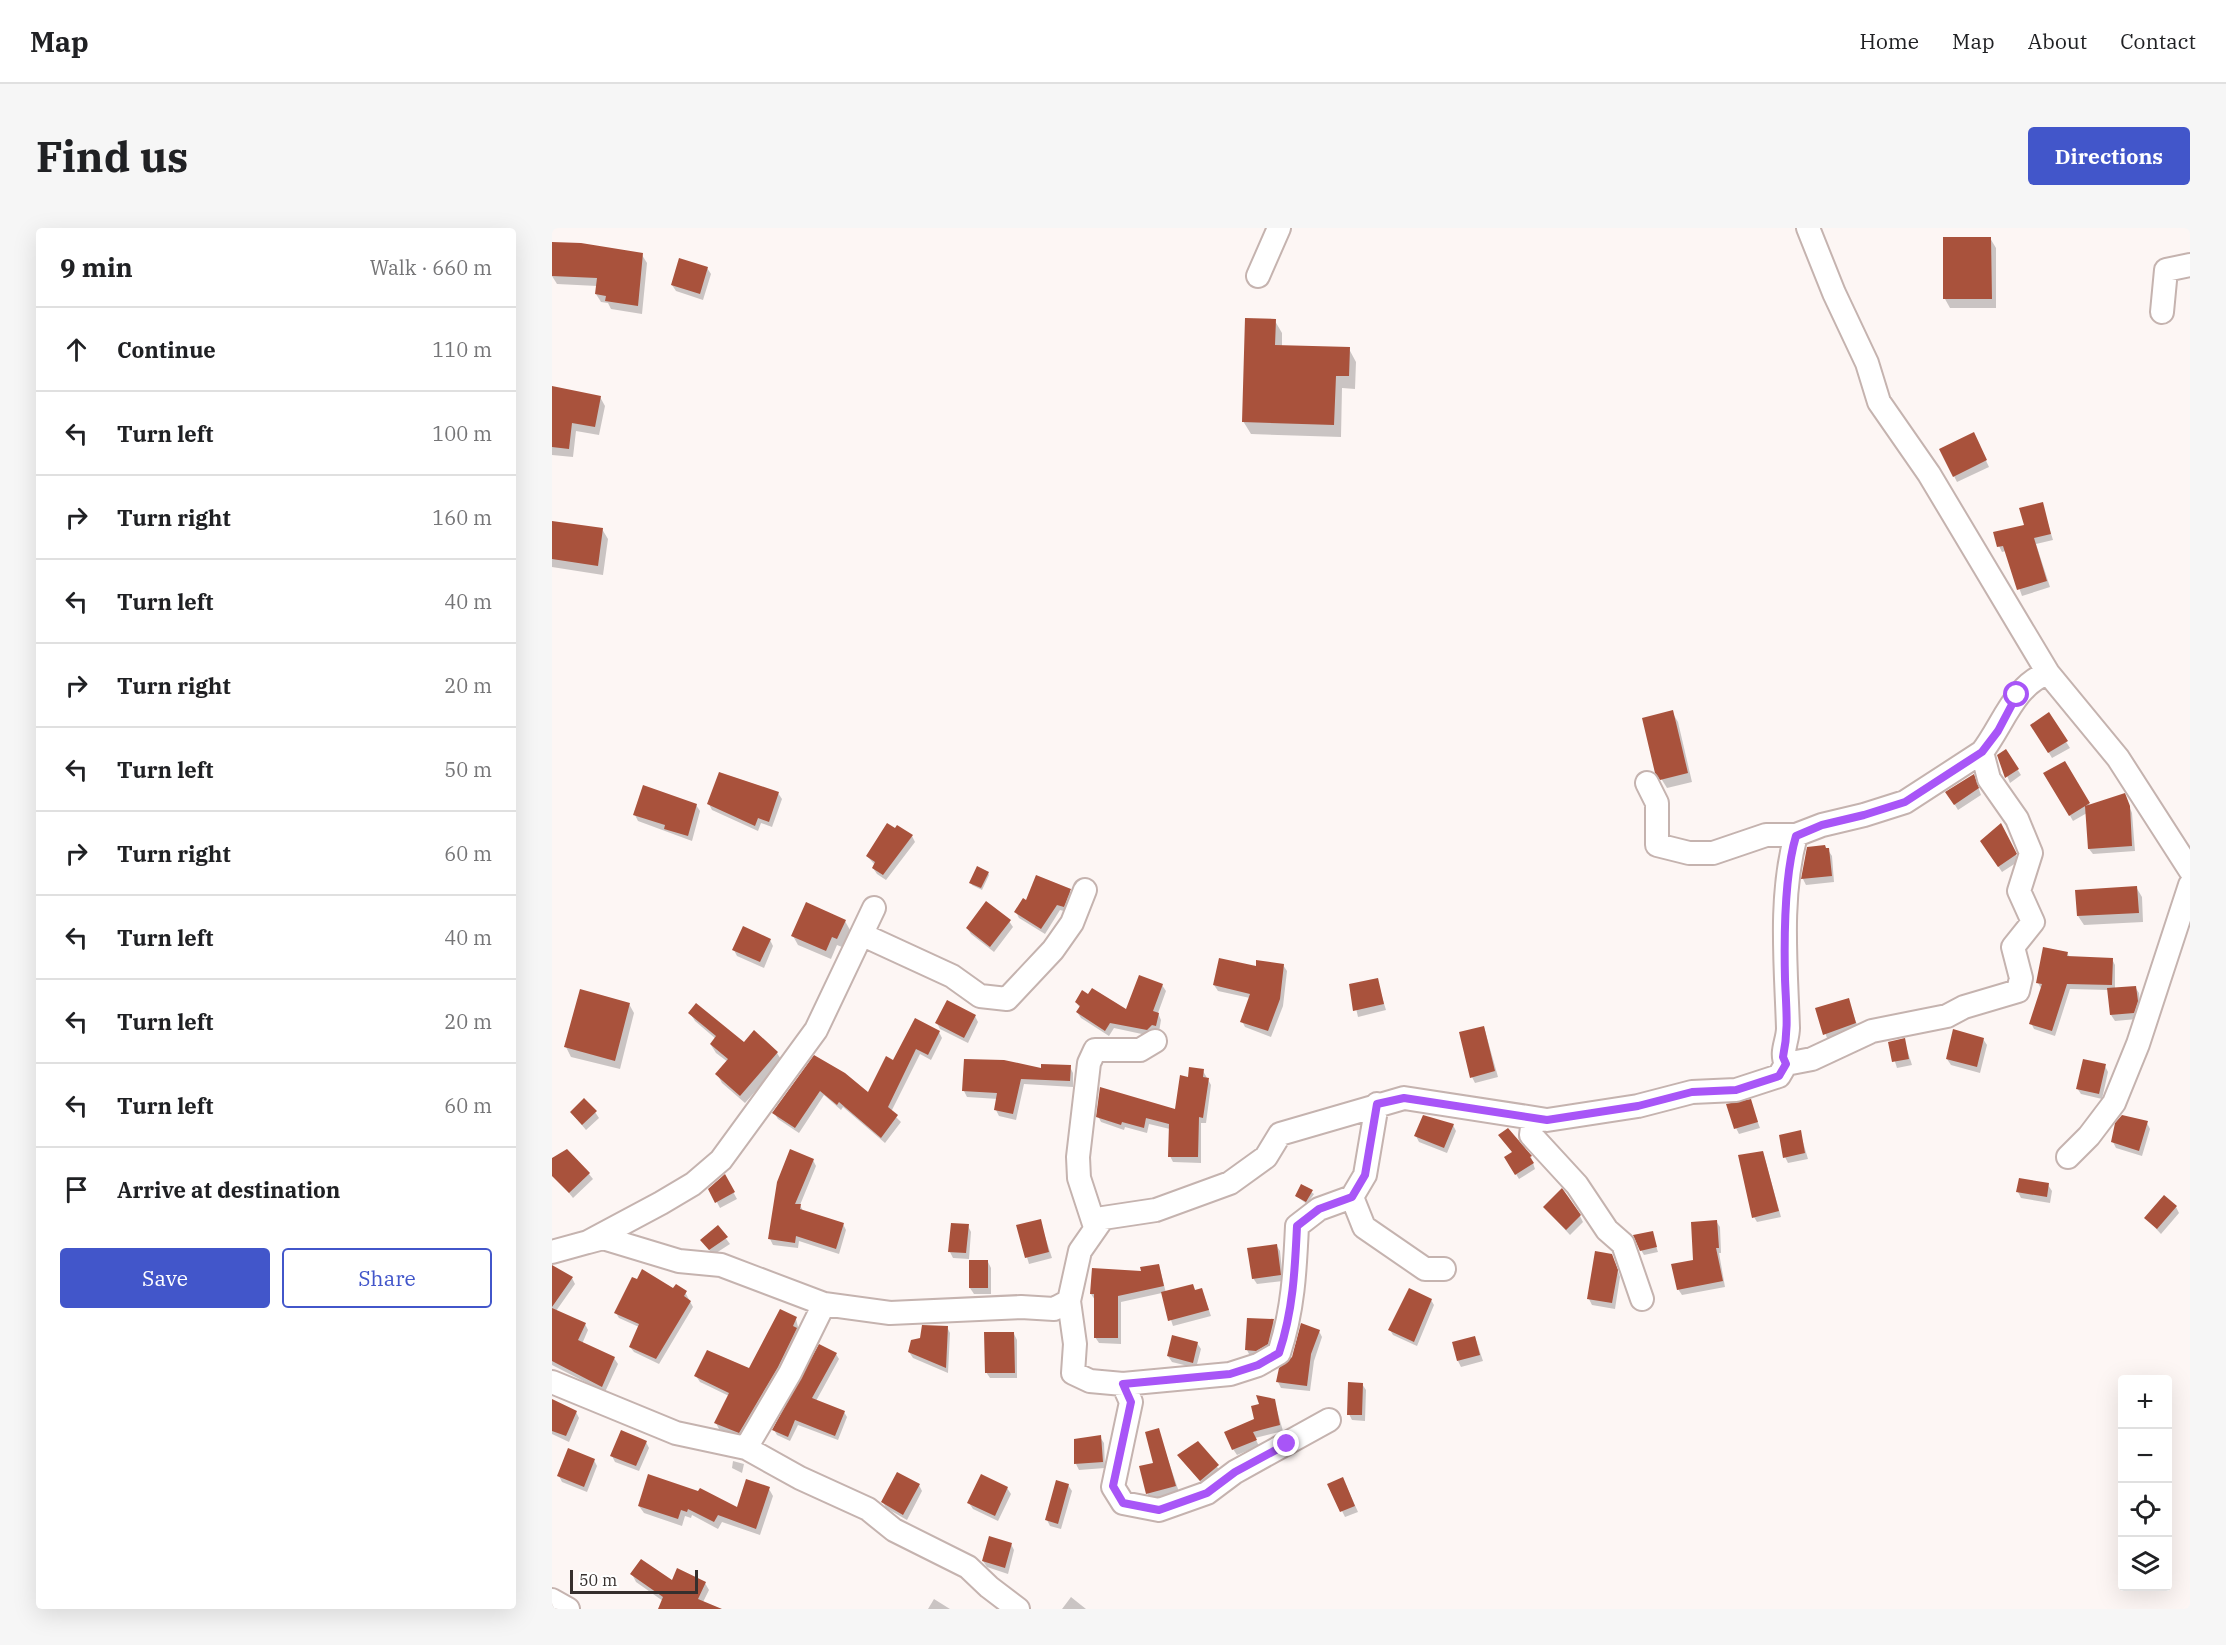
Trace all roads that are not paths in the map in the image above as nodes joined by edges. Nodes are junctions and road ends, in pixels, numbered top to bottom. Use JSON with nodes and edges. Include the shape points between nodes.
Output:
{"nodes":[{"id":1,"x":1279,"y":228,"type":"edge"},
{"id":2,"x":1808,"y":228,"type":"edge"},
{"id":3,"x":2190,"y":265,"type":"edge"},
{"id":4,"x":1258,"y":276,"type":"dead end"},
{"id":5,"x":2162,"y":312,"type":"dead end"},
{"id":6,"x":2048,"y":673,"type":"junction"},
{"id":7,"x":1982,"y":752,"type":"junction"},
{"id":8,"x":1647,"y":783,"type":"dead end"},
{"id":9,"x":1796,"y":836,"type":"junction"},
{"id":10,"x":2190,"y":870,"type":"edge"},
{"id":11,"x":2190,"y":885,"type":"edge"},
{"id":12,"x":1085,"y":890,"type":"dead end"},
{"id":13,"x":874,"y":908,"type":"dead end"},
{"id":14,"x":863,"y":935,"type":"junction"},
{"id":15,"x":1155,"y":1041,"type":"dead end"},
{"id":16,"x":1786,"y":1064,"type":"junction"},
{"id":17,"x":1377,"y":1104,"type":"junction"},
{"id":18,"x":1533,"y":1120,"type":"junction"},
{"id":19,"x":2068,"y":1157,"type":"dead end"},
{"id":20,"x":1352,"y":1197,"type":"junction"},
{"id":21,"x":1095,"y":1227,"type":"junction"},
{"id":22,"x":588,"y":1242,"type":"junction"},
{"id":23,"x":552,"y":1252,"type":"edge"},
{"id":24,"x":1444,"y":1269,"type":"dead end"},
{"id":25,"x":1642,"y":1299,"type":"dead end"},
{"id":26,"x":1069,"y":1300,"type":"junction"},
{"id":27,"x":824,"y":1304,"type":"junction"},
{"id":28,"x":552,"y":1382,"type":"edge"},
{"id":29,"x":1123,"y":1384,"type":"junction"},
{"id":30,"x":1329,"y":1420,"type":"dead end"},
{"id":31,"x":746,"y":1448,"type":"junction"},
{"id":32,"x":552,"y":1600,"type":"edge"},
{"id":33,"x":568,"y":1609,"type":"edge"},
{"id":34,"x":1018,"y":1609,"type":"edge"}],
"edges":[{"from":1,"to":4,"type":"street"},
{"from":2,"to":6,"type":"street","via":[[1867,363],[1879,402],[1929,474]]},
{"from":3,"to":5,"type":"street","via":[[2166,270]]},
{"from":6,"to":7,"type":"street","via":[[2025,685]]},
{"from":6,"to":10,"type":"street","via":[[2118,758]]},
{"from":7,"to":9,"type":"street","via":[[1905,802]]},
{"from":7,"to":16,"type":"street","via":[[1989,779],[2017,819],[2031,853],[2019,891],[2033,922],[2013,947],[2021,978],[2018,991],[1947,1016],[1872,1031],[1812,1059]]},
{"from":8,"to":9,"type":"street","via":[[1657,803],[1657,845],[1689,853],[1713,853],[1766,835]]},
{"from":9,"to":16,"type":"street","via":[[1787,883],[1788,1031],[1783,1057]]},
{"from":11,"to":19,"type":"street","via":[[2138,1044],[2114,1103]]},
{"from":12,"to":14,"type":"street","via":[[1072,923],[1007,999],[980,996],[952,976]]},
{"from":13,"to":14,"type":"street"},
{"from":14,"to":22,"type":"street","via":[[816,1030],[720,1160],[693,1184]]},
{"from":15,"to":21,"type":"street","via":[[1140,1050],[1095,1050],[1089,1063],[1078,1157],[1079,1178]]},
{"from":16,"to":18,"type":"street","via":[[1779,1076],[1736,1090],[1692,1092],[1638,1106]]},
{"from":17,"to":18,"type":"street","via":[[1404,1098]]},
{"from":17,"to":20,"type":"street","via":[[1365,1175]]},
{"from":17,"to":21,"type":"street","via":[[1280,1134],[1266,1157],[1230,1183],[1156,1210],[1103,1218]]},
{"from":18,"to":25,"type":"street","via":[[1531,1135],[1577,1185],[1606,1230],[1623,1244]]},
{"from":20,"to":24,"type":"street","via":[[1364,1227],[1425,1269]]},
{"from":20,"to":29,"type":"street","via":[[1319,1209],[1297,1226],[1294,1285],[1279,1353],[1230,1374]]},
{"from":21,"to":26,"type":"street","via":[[1080,1251]]},
{"from":22,"to":23,"type":"street"},
{"from":22,"to":27,"type":"street","via":[[603,1238],[679,1261],[721,1265]]},
{"from":26,"to":27,"type":"street","via":[[1054,1309],[890,1313]]},
{"from":26,"to":29,"type":"street","via":[[1075,1344],[1073,1373],[1090,1381]]},
{"from":27,"to":31,"type":"street"},
{"from":28,"to":31,"type":"street","via":[[676,1433]]},
{"from":29,"to":30,"type":"street","via":[[1131,1402],[1113,1486],[1123,1503],[1159,1510],[1207,1493],[1235,1472]]},
{"from":31,"to":34,"type":"street","via":[[868,1509],[894,1530],[968,1567]]},
{"from":32,"to":33,"type":"street"}]}
